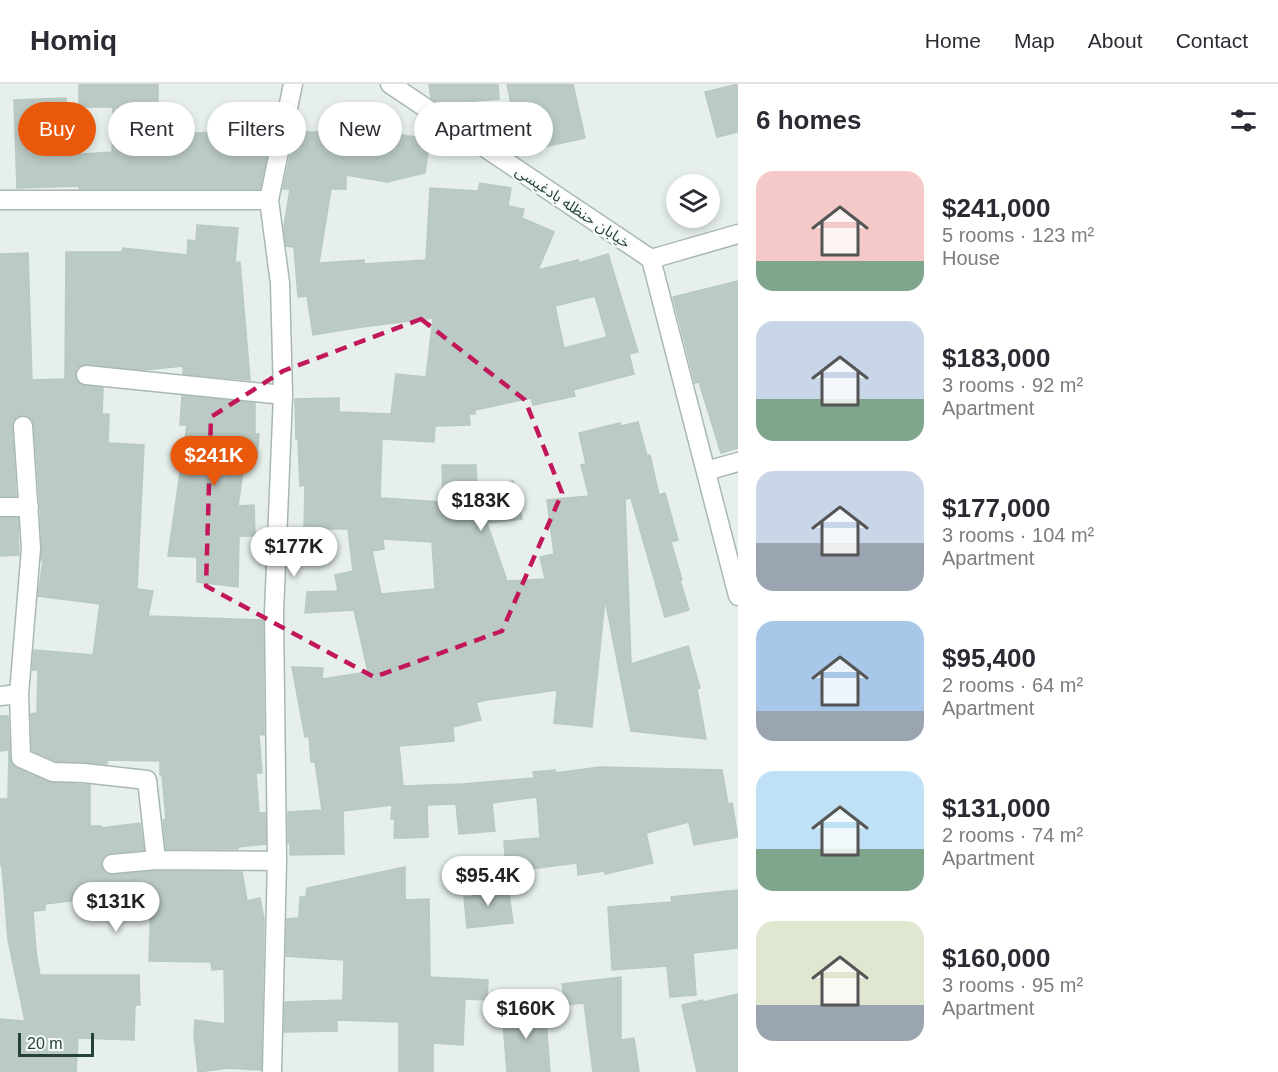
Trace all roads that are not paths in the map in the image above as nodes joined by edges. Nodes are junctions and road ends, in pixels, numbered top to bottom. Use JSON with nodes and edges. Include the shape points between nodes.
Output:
{"nodes":[{"id":1,"x":293,"y":84,"type":"edge"},
{"id":2,"x":390,"y":84,"type":"edge"},
{"id":3,"x":0,"y":200,"type":"edge"},
{"id":4,"x":269,"y":200,"type":"junction"},
{"id":5,"x":738,"y":234,"type":"edge"},
{"id":6,"x":651,"y":259,"type":"junction"},
{"id":7,"x":86,"y":375,"type":"dead end"},
{"id":8,"x":283,"y":395,"type":"junction"},
{"id":9,"x":23,"y":426,"type":"dead end"},
{"id":10,"x":738,"y":462,"type":"edge"},
{"id":11,"x":706,"y":471,"type":"junction"},
{"id":12,"x":0,"y":507,"type":"edge"},
{"id":13,"x":29,"y":507,"type":"junction"},
{"id":14,"x":738,"y":596,"type":"edge"},
{"id":15,"x":19,"y":694,"type":"junction"},
{"id":16,"x":0,"y":696,"type":"edge"},
{"id":17,"x":156,"y":860,"type":"junction"},
{"id":18,"x":277,"y":861,"type":"junction"},
{"id":19,"x":112,"y":864,"type":"dead end"},
{"id":20,"x":272,"y":1072,"type":"edge"}],
"edges":[{"from":1,"to":4,"type":"street"},
{"from":2,"to":6,"type":"street","name":"خیابان حنظله بادغیسی"},
{"from":3,"to":4,"type":"street"},
{"from":4,"to":8,"type":"street","via":[[280,283]]},
{"from":5,"to":6,"type":"street"},
{"from":6,"to":11,"type":"street"},
{"from":7,"to":8,"type":"street"},
{"from":8,"to":18,"type":"street","via":[[274,613]]},
{"from":9,"to":13,"type":"street"},
{"from":10,"to":11,"type":"street"},
{"from":11,"to":14,"type":"street"},
{"from":12,"to":13,"type":"street"},
{"from":13,"to":15,"type":"street","via":[[31,548]]},
{"from":15,"to":16,"type":"street"},
{"from":15,"to":17,"type":"street","via":[[21,758],[53,772],[147,780]]},
{"from":17,"to":18,"type":"street"},
{"from":17,"to":19,"type":"street"},
{"from":18,"to":20,"type":"street"}]}
